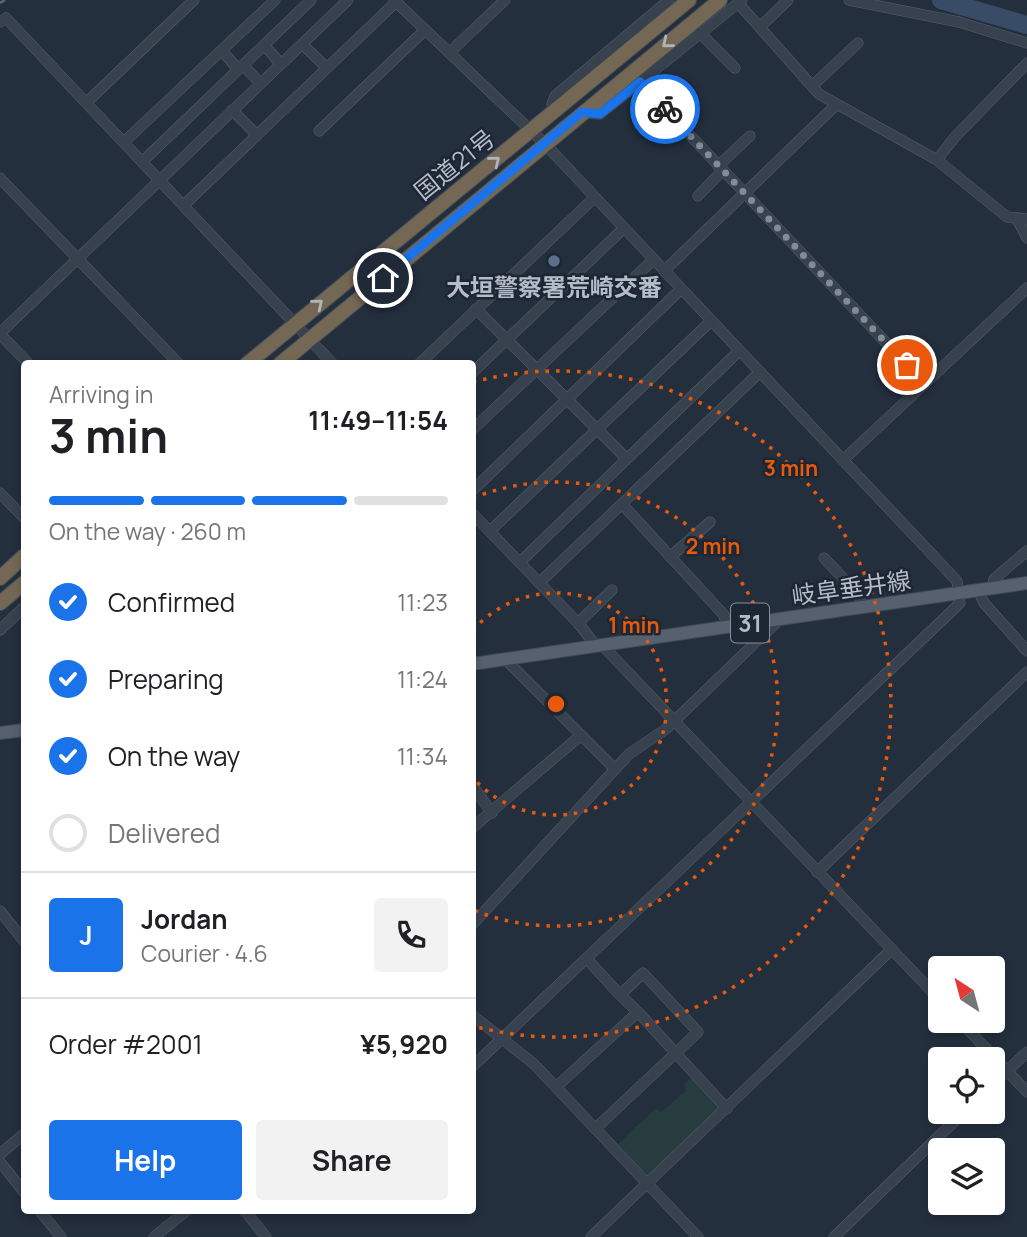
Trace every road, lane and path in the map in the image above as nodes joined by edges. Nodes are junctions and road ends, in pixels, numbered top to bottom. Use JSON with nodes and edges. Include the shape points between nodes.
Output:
{"nodes":[{"id":1,"x":194,"y":0,"type":"edge"},
{"id":2,"x":275,"y":0,"type":"edge"},
{"id":3,"x":311,"y":0,"type":"edge"},
{"id":4,"x":348,"y":0,"type":"edge"},
{"id":5,"x":505,"y":0,"type":"edge"},
{"id":6,"x":669,"y":0,"type":"edge"},
{"id":7,"x":689,"y":0,"type":"edge"},
{"id":8,"x":720,"y":0,"type":"edge"},
{"id":9,"x":788,"y":0,"type":"edge"},
{"id":10,"x":849,"y":0,"type":"edge"},
{"id":11,"x":395,"y":1,"type":"edge"},
{"id":12,"x":741,"y":2,"type":"edge"},
{"id":13,"x":893,"y":4,"type":"edge"},
{"id":14,"x":0,"y":22,"type":"edge"},
{"id":15,"x":760,"y":27,"type":"junction"},
{"id":16,"x":425,"y":30,"type":"junction"},
{"id":17,"x":700,"y":33,"type":"junction"},
{"id":18,"x":858,"y":43,"type":"dead end"},
{"id":19,"x":302,"y":44,"type":"junction"},
{"id":20,"x":264,"y":45,"type":"junction"},
{"id":21,"x":1027,"y":45,"type":"edge"},
{"id":22,"x":222,"y":51,"type":"junction"},
{"id":23,"x":450,"y":52,"type":"junction"},
{"id":24,"x":281,"y":63,"type":"junction"},
{"id":25,"x":1027,"y":63,"type":"edge"},
{"id":26,"x":241,"y":67,"type":"junction"},
{"id":27,"x":327,"y":68,"type":"junction"},
{"id":28,"x":734,"y":68,"type":"dead end"},
{"id":29,"x":640,"y":82,"type":"junction"},
{"id":30,"x":260,"y":83,"type":"junction"},
{"id":31,"x":812,"y":86,"type":"junction"},
{"id":32,"x":86,"y":102,"type":"junction"},
{"id":33,"x":836,"y":105,"type":"junction"},
{"id":34,"x":232,"y":110,"type":"junction"},
{"id":35,"x":554,"y":110,"type":"junction"},
{"id":36,"x":582,"y":112,"type":"junction"},
{"id":37,"x":319,"y":131,"type":"dead end"},
{"id":38,"x":531,"y":131,"type":"junction"},
{"id":39,"x":257,"y":135,"type":"junction"},
{"id":40,"x":750,"y":136,"type":"dead end"},
{"id":41,"x":124,"y":142,"type":"junction"},
{"id":42,"x":546,"y":145,"type":"junction"},
{"id":43,"x":937,"y":160,"type":"junction"},
{"id":44,"x":143,"y":161,"type":"junction"},
{"id":45,"x":720,"y":168,"type":"junction"},
{"id":46,"x":0,"y":178,"type":"edge"},
{"id":47,"x":160,"y":179,"type":"junction"},
{"id":48,"x":745,"y":194,"type":"junction"},
{"id":49,"x":698,"y":196,"type":"dead end"},
{"id":50,"x":594,"y":198,"type":"junction"},
{"id":51,"x":184,"y":205,"type":"junction"},
{"id":52,"x":1022,"y":219,"type":"edge"},
{"id":53,"x":624,"y":229,"type":"junction"},
{"id":54,"x":1027,"y":238,"type":"edge"},
{"id":55,"x":78,"y":259,"type":"junction"},
{"id":56,"x":653,"y":260,"type":"junction"},
{"id":57,"x":664,"y":271,"type":"junction"},
{"id":58,"x":1027,"y":288,"type":"edge"},
{"id":59,"x":681,"y":289,"type":"junction"},
{"id":60,"x":476,"y":309,"type":"junction"},
{"id":61,"x":711,"y":321,"type":"junction"},
{"id":62,"x":293,"y":324,"type":"junction"},
{"id":63,"x":0,"y":333,"type":"edge"},
{"id":64,"x":309,"y":339,"type":"junction"},
{"id":65,"x":507,"y":339,"type":"junction"},
{"id":66,"x":739,"y":351,"type":"junction"},
{"id":67,"x":25,"y":360,"type":"edge"},
{"id":68,"x":175,"y":360,"type":"edge"},
{"id":69,"x":252,"y":360,"type":"edge"},
{"id":70,"x":285,"y":360,"type":"edge"},
{"id":71,"x":329,"y":360,"type":"edge"},
{"id":72,"x":423,"y":360,"type":"edge"},
{"id":73,"x":476,"y":369,"type":"edge"},
{"id":74,"x":538,"y":370,"type":"junction"},
{"id":75,"x":760,"y":372,"type":"junction"},
{"id":76,"x":925,"y":384,"type":"junction"},
{"id":77,"x":567,"y":398,"type":"junction"},
{"id":78,"x":476,"y":426,"type":"edge"},
{"id":79,"x":597,"y":429,"type":"junction"},
{"id":80,"x":626,"y":458,"type":"junction"},
{"id":81,"x":844,"y":460,"type":"junction"},
{"id":82,"x":476,"y":487,"type":"edge"},
{"id":83,"x":0,"y":492,"type":"edge"},
{"id":84,"x":622,"y":504,"type":"junction"},
{"id":85,"x":21,"y":515,"type":"edge"},
{"id":86,"x":476,"y":517,"type":"edge"},
{"id":87,"x":710,"y":522,"type":"dead end"},
{"id":88,"x":490,"y":531,"type":"junction"},
{"id":89,"x":1027,"y":551,"type":"edge"},
{"id":90,"x":670,"y":557,"type":"junction"},
{"id":91,"x":824,"y":558,"type":"dead end"},
{"id":92,"x":21,"y":559,"type":"edge"},
{"id":93,"x":520,"y":562,"type":"junction"},
{"id":94,"x":0,"y":578,"type":"edge"},
{"id":95,"x":539,"y":583,"type":"junction"},
{"id":96,"x":1027,"y":583,"type":"edge"},
{"id":97,"x":21,"y":586,"type":"edge"},
{"id":98,"x":985,"y":589,"type":"junction"},
{"id":99,"x":612,"y":590,"type":"dead end"},
{"id":100,"x":960,"y":593,"type":"junction"},
{"id":101,"x":0,"y":603,"type":"edge"},
{"id":102,"x":862,"y":607,"type":"junction"},
{"id":103,"x":21,"y":610,"type":"edge"},
{"id":104,"x":780,"y":618,"type":"junction"},
{"id":105,"x":578,"y":623,"type":"junction"},
{"id":106,"x":727,"y":626,"type":"junction"},
{"id":107,"x":0,"y":630,"type":"edge"},
{"id":108,"x":599,"y":646,"type":"junction"},
{"id":109,"x":1027,"y":651,"type":"edge"},
{"id":110,"x":505,"y":659,"type":"junction"},
{"id":111,"x":476,"y":663,"type":"edge"},
{"id":112,"x":1027,"y":672,"type":"edge"},
{"id":113,"x":675,"y":720,"type":"junction"},
{"id":114,"x":21,"y":730,"type":"edge"},
{"id":115,"x":0,"y":733,"type":"edge"},
{"id":116,"x":580,"y":736,"type":"junction"},
{"id":117,"x":615,"y":769,"type":"junction"},
{"id":118,"x":476,"y":791,"type":"edge"},
{"id":119,"x":752,"y":802,"type":"junction"},
{"id":120,"x":492,"y":813,"type":"junction"},
{"id":121,"x":476,"y":825,"type":"edge"},
{"id":122,"x":817,"y":872,"type":"junction"},
{"id":123,"x":0,"y":911,"type":"edge"},
{"id":124,"x":476,"y":921,"type":"edge"},
{"id":125,"x":21,"y":937,"type":"edge"},
{"id":126,"x":891,"y":950,"type":"junction"},
{"id":127,"x":587,"y":959,"type":"junction"},
{"id":128,"x":928,"y":988,"type":"edge"},
{"id":129,"x":620,"y":995,"type":"junction"},
{"id":130,"x":638,"y":1012,"type":"junction"},
{"id":131,"x":476,"y":1018,"type":"edge"},
{"id":132,"x":971,"y":1033,"type":"edge"},
{"id":133,"x":502,"y":1039,"type":"junction"},
{"id":134,"x":1027,"y":1052,"type":"edge"},
{"id":135,"x":676,"y":1053,"type":"junction"},
{"id":136,"x":476,"y":1064,"type":"edge"},
{"id":137,"x":1007,"y":1071,"type":"junction"},
{"id":138,"x":556,"y":1087,"type":"junction"},
{"id":139,"x":1027,"y":1092,"type":"edge"},
{"id":140,"x":727,"y":1109,"type":"junction"},
{"id":141,"x":951,"y":1124,"type":"edge"},
{"id":142,"x":595,"y":1129,"type":"junction"},
{"id":143,"x":21,"y":1136,"type":"edge"},
{"id":144,"x":0,"y":1154,"type":"edge"},
{"id":145,"x":0,"y":1162,"type":"edge"},
{"id":146,"x":648,"y":1184,"type":"junction"},
{"id":147,"x":21,"y":1188,"type":"edge"},
{"id":148,"x":42,"y":1214,"type":"edge"},
{"id":149,"x":182,"y":1214,"type":"edge"},
{"id":150,"x":247,"y":1214,"type":"edge"},
{"id":151,"x":61,"y":1237,"type":"edge"},
{"id":152,"x":154,"y":1237,"type":"edge"},
{"id":153,"x":266,"y":1237,"type":"edge"},
{"id":154,"x":591,"y":1237,"type":"edge"},
{"id":155,"x":698,"y":1237,"type":"edge"},
{"id":156,"x":834,"y":1237,"type":"edge"}],
"edges":[{"from":1,"to":32,"type":"street"},
{"from":2,"to":22,"type":"street"},
{"from":3,"to":20,"type":"street"},
{"from":4,"to":19,"type":"street"},
{"from":5,"to":23,"type":"street"},
{"from":6,"to":35,"type":"street","via":[[555,96]]},
{"from":7,"to":35,"type":"highway","name":"国道21号"},
{"from":8,"to":36,"type":"highway","name":"国道21号","one_way":true},
{"from":9,"to":15,"type":"street"},
{"from":10,"to":13,"type":"street"},
{"from":11,"to":16,"type":"street"},
{"from":11,"to":27,"type":"street"},
{"from":12,"to":15,"type":"street"},
{"from":12,"to":17,"type":"street"},
{"from":13,"to":21,"type":"street"},
{"from":14,"to":32,"type":"street","via":[[6,18]]},
{"from":15,"to":31,"type":"street"},
{"from":16,"to":23,"type":"street"},
{"from":16,"to":37,"type":"street"},
{"from":17,"to":28,"type":"street"},
{"from":17,"to":29,"type":"street"},
{"from":18,"to":31,"type":"street"},
{"from":19,"to":24,"type":"street"},
{"from":19,"to":27,"type":"street"},
{"from":20,"to":24,"type":"street"},
{"from":20,"to":26,"type":"street"},
{"from":22,"to":26,"type":"street"},
{"from":22,"to":41,"type":"street"},
{"from":23,"to":38,"type":"street"},
{"from":24,"to":30,"type":"street"},
{"from":25,"to":43,"type":"street"},
{"from":26,"to":30,"type":"street"},
{"from":26,"to":44,"type":"street"},
{"from":27,"to":39,"type":"street"},
{"from":29,"to":36,"type":"street","via":[[600,114]]},
{"from":29,"to":45,"type":"street"},
{"from":30,"to":34,"type":"street"},
{"from":31,"to":33,"type":"street"},
{"from":32,"to":41,"type":"street"},
{"from":33,"to":43,"type":"street"},
{"from":33,"to":48,"type":"street"},
{"from":34,"to":39,"type":"street"},
{"from":34,"to":47,"type":"street"},
{"from":35,"to":38,"type":"highway","name":"国道21号"},
{"from":36,"to":42,"type":"highway","name":"国道21号"},
{"from":38,"to":42,"type":"street"},
{"from":62,"to":38,"type":"highway","name":"国道21号","one_way":true},
{"from":39,"to":51,"type":"street"},
{"from":40,"to":45,"type":"street"},
{"from":41,"to":44,"type":"street"},
{"from":42,"to":50,"type":"street"},
{"from":42,"to":64,"type":"highway","name":"国道21号"},
{"from":43,"to":52,"type":"street","via":[[1007,217]]},
{"from":44,"to":47,"type":"street"},
{"from":45,"to":48,"type":"street"},
{"from":45,"to":49,"type":"street"},
{"from":46,"to":55,"type":"street"},
{"from":47,"to":51,"type":"street"},
{"from":47,"to":55,"type":"street"},
{"from":48,"to":57,"type":"street"},
{"from":48,"to":76,"type":"street"},
{"from":50,"to":53,"type":"street"},
{"from":50,"to":60,"type":"street"},
{"from":51,"to":62,"type":"street"},
{"from":52,"to":54,"type":"street"},
{"from":53,"to":56,"type":"street"},
{"from":53,"to":65,"type":"street"},
{"from":55,"to":63,"type":"street"},
{"from":55,"to":68,"type":"street"},
{"from":56,"to":57,"type":"street"},
{"from":56,"to":74,"type":"street"},
{"from":57,"to":59,"type":"street"},
{"from":58,"to":76,"type":"street"},
{"from":59,"to":61,"type":"street"},
{"from":59,"to":77,"type":"street"},
{"from":60,"to":65,"type":"street"},
{"from":60,"to":72,"type":"street"},
{"from":61,"to":66,"type":"street"},
{"from":61,"to":79,"type":"street"},
{"from":62,"to":64,"type":"street"},
{"from":62,"to":69,"type":"highway","name":"国道21号"},
{"from":63,"to":67,"type":"street"},
{"from":64,"to":70,"type":"highway","name":"国道21号"},
{"from":64,"to":71,"type":"street"},
{"from":65,"to":73,"type":"street"},
{"from":65,"to":74,"type":"street"},
{"from":66,"to":75,"type":"street"},
{"from":66,"to":80,"type":"street"},
{"from":74,"to":77,"type":"street"},
{"from":74,"to":78,"type":"street"},
{"from":75,"to":81,"type":"street"},
{"from":75,"to":84,"type":"street"},
{"from":76,"to":81,"type":"street"},
{"from":77,"to":79,"type":"street"},
{"from":77,"to":82,"type":"street"},
{"from":79,"to":80,"type":"street"},
{"from":79,"to":88,"type":"street"},
{"from":80,"to":93,"type":"street"},
{"from":81,"to":100,"type":"street","via":[[957,581]]},
{"from":83,"to":85,"type":"street"},
{"from":84,"to":90,"type":"street"},
{"from":84,"to":95,"type":"street"},
{"from":86,"to":88,"type":"street"},
{"from":87,"to":90,"type":"street"},
{"from":88,"to":93,"type":"street"},
{"from":89,"to":98,"type":"street"},
{"from":90,"to":106,"type":"street","via":[[724,615]]},
{"from":91,"to":102,"type":"street","via":[[859,595]]},
{"from":92,"to":94,"type":"highway"},
{"from":93,"to":95,"type":"street"},
{"from":95,"to":105,"type":"street"},
{"from":96,"to":98,"type":"main road","name":"岐阜垂井線","number":"31"},
{"from":97,"to":101,"type":"highway"},
{"from":98,"to":100,"type":"main road","name":"岐阜垂井線","number":"31"},
{"from":98,"to":109,"type":"street","via":[[984,603]]},
{"from":99,"to":105,"type":"street"},
{"from":100,"to":102,"type":"main road","name":"岐阜垂井線","number":"31"},
{"from":100,"to":119,"type":"street","via":[[956,607]]},
{"from":102,"to":104,"type":"main road","name":"岐阜垂井線","number":"31"},
{"from":103,"to":107,"type":"street"},
{"from":104,"to":106,"type":"main road","name":"岐阜垂井線","number":"31"},
{"from":104,"to":113,"type":"street"},
{"from":105,"to":108,"type":"street"},
{"from":106,"to":108,"type":"main road","name":"岐阜垂井線","number":"31"},
{"from":108,"to":110,"type":"main road","name":"岐阜垂井線","number":"31"},
{"from":108,"to":113,"type":"street"},
{"from":110,"to":111,"type":"main road","name":"岐阜垂井線","number":"31"},
{"from":110,"to":116,"type":"street"},
{"from":112,"to":122,"type":"street"},
{"from":113,"to":117,"type":"street"},
{"from":113,"to":119,"type":"street"},
{"from":114,"to":115,"type":"main road"},
{"from":116,"to":117,"type":"street"},
{"from":116,"to":120,"type":"street"},
{"from":117,"to":124,"type":"street"},
{"from":118,"to":120,"type":"street"},
{"from":119,"to":122,"type":"street"},
{"from":119,"to":127,"type":"street"},
{"from":120,"to":121,"type":"street"},
{"from":122,"to":126,"type":"street"},
{"from":123,"to":125,"type":"street"},
{"from":126,"to":128,"type":"street"},
{"from":126,"to":140,"type":"street"},
{"from":127,"to":129,"type":"street"},
{"from":127,"to":133,"type":"street"},
{"from":129,"to":130,"type":"street"},
{"from":129,"to":135,"type":"street","via":[[643,972],[698,1032]]},
{"from":130,"to":135,"type":"street"},
{"from":130,"to":138,"type":"street"},
{"from":131,"to":133,"type":"street"},
{"from":132,"to":137,"type":"street"},
{"from":133,"to":136,"type":"street"},
{"from":133,"to":138,"type":"street"},
{"from":134,"to":137,"type":"street"},
{"from":135,"to":140,"type":"street"},
{"from":135,"to":142,"type":"street"},
{"from":137,"to":139,"type":"street"},
{"from":138,"to":142,"type":"street"},
{"from":140,"to":146,"type":"street"},
{"from":141,"to":156,"type":"street"},
{"from":142,"to":146,"type":"street"},
{"from":143,"to":144,"type":"street"},
{"from":145,"to":147,"type":"street"},
{"from":146,"to":154,"type":"street"},
{"from":146,"to":155,"type":"street"},
{"from":148,"to":151,"type":"street"},
{"from":149,"to":152,"type":"street"},
{"from":150,"to":153,"type":"street"}]}
